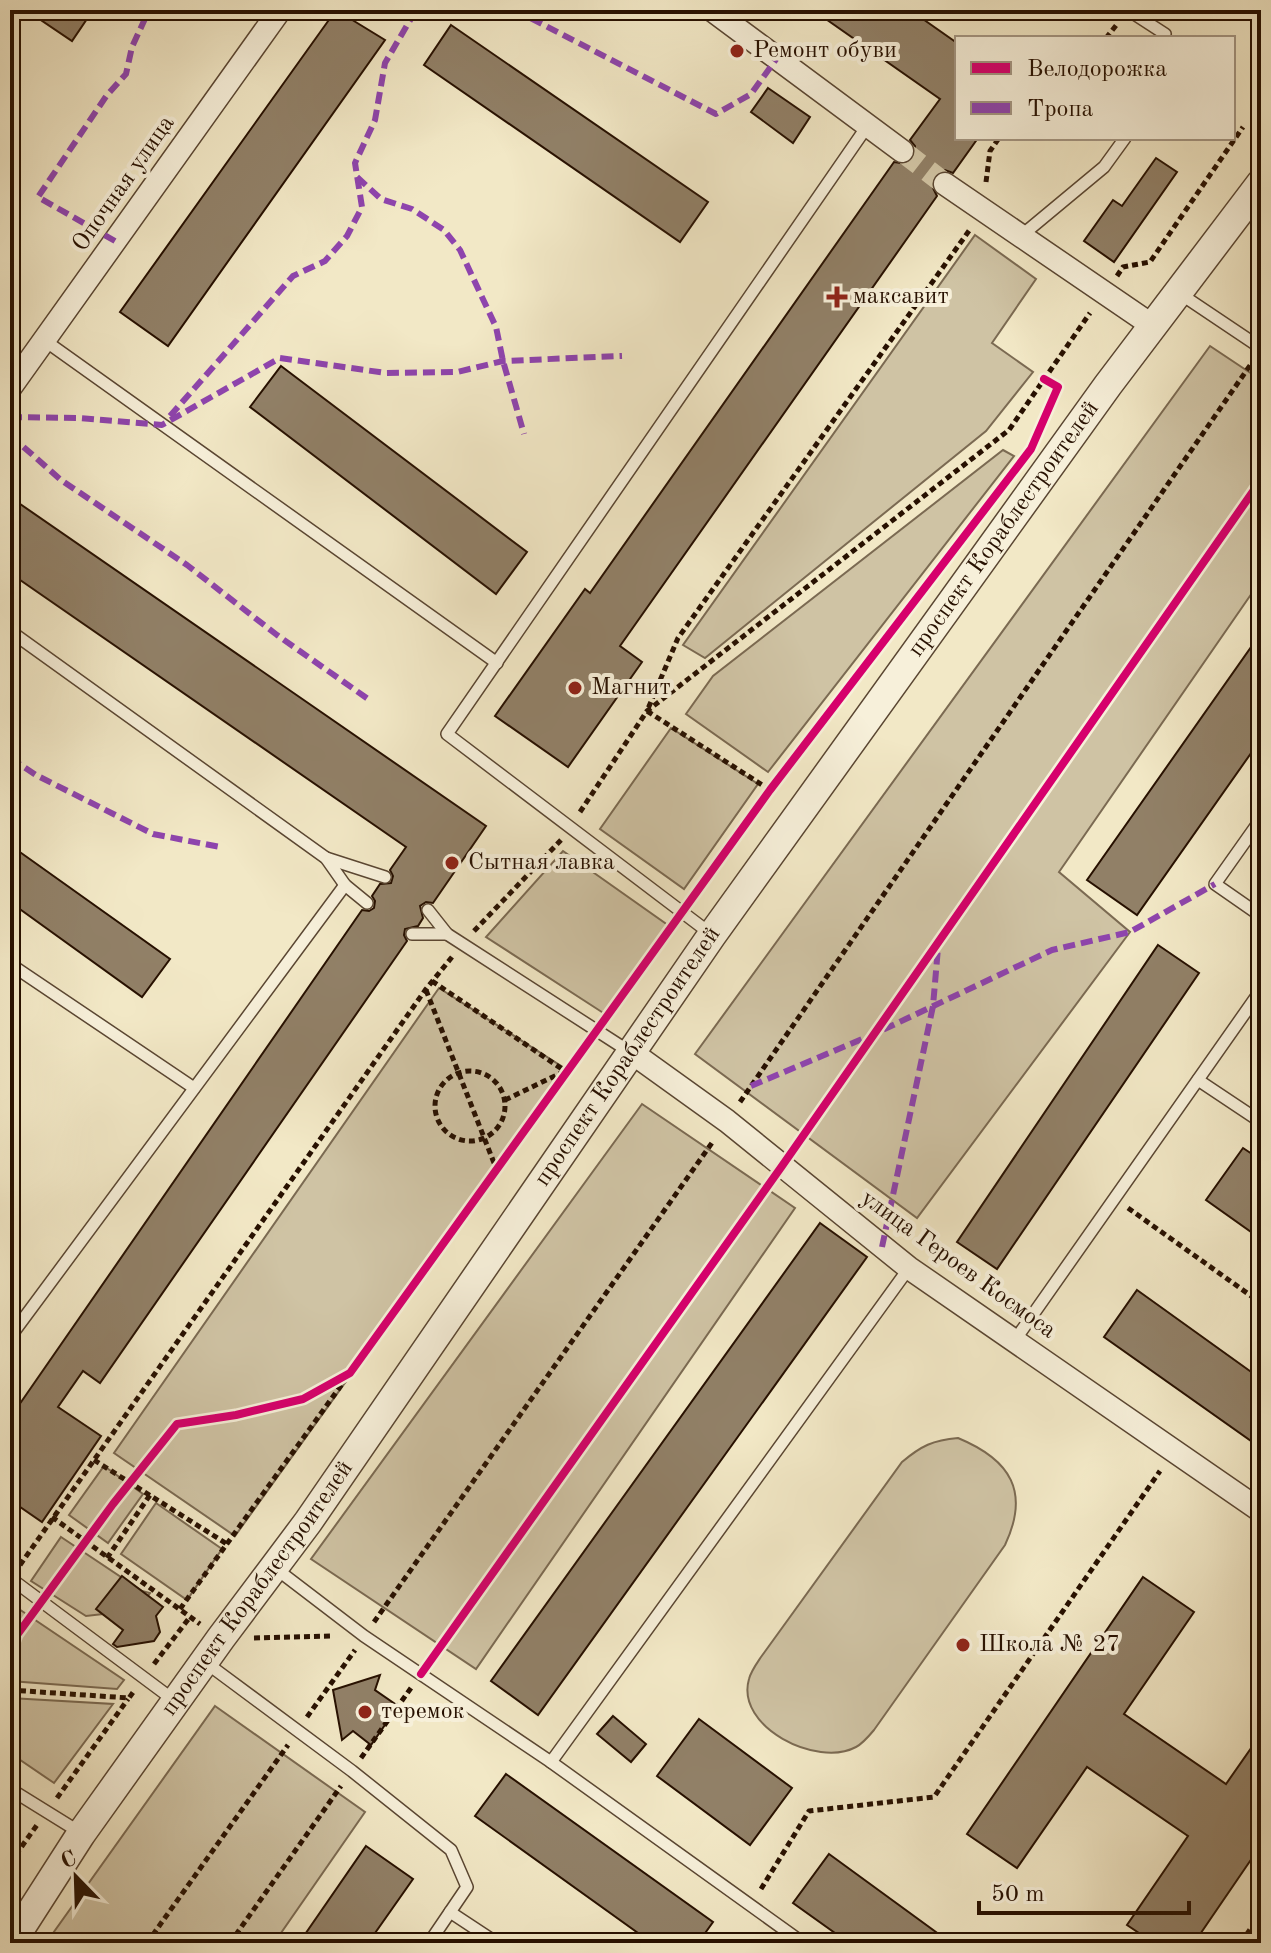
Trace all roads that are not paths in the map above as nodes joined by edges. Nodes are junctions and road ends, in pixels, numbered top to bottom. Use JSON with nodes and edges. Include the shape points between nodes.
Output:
{"nodes":[{"id":1,"x":280,"y":10,"type":"edge"},
{"id":2,"x":712,"y":10,"type":"edge"},
{"id":3,"x":1128,"y":10,"type":"edge"},
{"id":4,"x":1164,"y":36,"type":"edge"},
{"id":5,"x":868,"y":125,"type":"junction"},
{"id":6,"x":1124,"y":140,"type":"edge"},
{"id":7,"x":902,"y":151,"type":"tunnel mouth"},
{"id":8,"x":1261,"y":183,"type":"edge"},
{"id":9,"x":945,"y":184,"type":"tunnel mouth"},
{"id":10,"x":1021,"y":236,"type":"junction"},
{"id":11,"x":1178,"y":293,"type":"junction"},
{"id":12,"x":1153,"y":326,"type":"junction"},
{"id":13,"x":44,"y":340,"type":"junction"},
{"id":14,"x":1261,"y":348,"type":"edge"},
{"id":15,"x":10,"y":388,"type":"edge"},
{"id":16,"x":10,"y":631,"type":"edge"},
{"id":17,"x":497,"y":663,"type":"junction"},
{"id":18,"x":1261,"y":819,"type":"edge"},
{"id":19,"x":326,"y":858,"type":"junction"},
{"id":20,"x":385,"y":877,"type":"dead end"},
{"id":21,"x":345,"y":885,"type":"junction"},
{"id":22,"x":367,"y":903,"type":"dead end"},
{"id":23,"x":428,"y":910,"type":"dead end"},
{"id":24,"x":1261,"y":916,"type":"edge"},
{"id":25,"x":412,"y":934,"type":"dead end"},
{"id":26,"x":447,"y":934,"type":"junction"},
{"id":27,"x":712,"y":935,"type":"junction"},
{"id":28,"x":10,"y":964,"type":"edge"},
{"id":29,"x":1261,"y":990,"type":"edge"},
{"id":30,"x":631,"y":1052,"type":"junction"},
{"id":31,"x":1198,"y":1080,"type":"junction"},
{"id":32,"x":194,"y":1088,"type":"junction"},
{"id":33,"x":1261,"y":1122,"type":"edge"},
{"id":34,"x":909,"y":1268,"type":"junction"},
{"id":35,"x":10,"y":1337,"type":"edge"},
{"id":36,"x":1015,"y":1340,"type":"junction"},
{"id":37,"x":1261,"y":1511,"type":"edge"},
{"id":38,"x":275,"y":1568,"type":"junction"},
{"id":39,"x":10,"y":1578,"type":"edge"},
{"id":40,"x":204,"y":1662,"type":"junction"},
{"id":41,"x":176,"y":1701,"type":"junction"},
{"id":42,"x":551,"y":1762,"type":"junction"},
{"id":43,"x":10,"y":1789,"type":"edge"},
{"id":44,"x":81,"y":1834,"type":"junction"},
{"id":45,"x":450,"y":1912,"type":"junction"},
{"id":46,"x":11,"y":1943,"type":"edge"},
{"id":47,"x":429,"y":1943,"type":"edge"},
{"id":48,"x":497,"y":1943,"type":"edge"},
{"id":49,"x":803,"y":1943,"type":"edge"}],
"edges":[{"from":1,"to":13,"type":"street","name":"Опочная улица"},
{"from":2,"to":5,"type":"street"},
{"from":3,"to":4,"type":"lane"},
{"from":5,"to":7,"type":"street"},
{"from":5,"to":17,"type":"lane"},
{"from":6,"to":10,"type":"lane","via":[[1104,167]]},
{"from":8,"to":11,"type":"street","name":"проспект Кораблестроителей"},
{"from":9,"to":10,"type":"street"},
{"from":10,"to":12,"type":"street"},
{"from":11,"to":12,"type":"street","name":"проспект Кораблестроителей"},
{"from":11,"to":14,"type":"lane"},
{"from":12,"to":27,"type":"street","name":"проспект Кораблестроителей"},
{"from":13,"to":15,"type":"street","name":"Опочная улица"},
{"from":13,"to":17,"type":"lane"},
{"from":16,"to":19,"type":"lane"},
{"from":17,"to":27,"type":"lane","via":[[447,734]]},
{"from":18,"to":24,"type":"lane","via":[[1215,884]]},
{"from":19,"to":20,"type":"lane"},
{"from":19,"to":21,"type":"lane"},
{"from":21,"to":22,"type":"lane"},
{"from":21,"to":32,"type":"lane"},
{"from":23,"to":26,"type":"lane"},
{"from":25,"to":26,"type":"lane"},
{"from":26,"to":30,"type":"lane"},
{"from":27,"to":30,"type":"street","name":"проспект Кораблестроителей"},
{"from":28,"to":32,"type":"lane"},
{"from":29,"to":31,"type":"lane"},
{"from":30,"to":34,"type":"street","name":"улица Героев Космоса","via":[[727,1121]]},
{"from":30,"to":38,"type":"street","name":"проспект Кораблестроителей"},
{"from":31,"to":33,"type":"lane"},
{"from":31,"to":36,"type":"lane"},
{"from":32,"to":35,"type":"lane"},
{"from":34,"to":36,"type":"street","name":"улица Героев Космоса"},
{"from":34,"to":42,"type":"lane"},
{"from":36,"to":37,"type":"street","name":"улица Героев Космоса"},
{"from":38,"to":40,"type":"street","name":"проспект Кораблестроителей"},
{"from":38,"to":42,"type":"lane","via":[[364,1636]]},
{"from":39,"to":41,"type":"lane"},
{"from":40,"to":41,"type":"street","name":"проспект Кораблестроителей"},
{"from":40,"to":45,"type":"lane","via":[[451,1850],[467,1887]]},
{"from":41,"to":44,"type":"street","name":"проспект Кораблестроителей"},
{"from":42,"to":49,"type":"lane"},
{"from":43,"to":44,"type":"lane"},
{"from":44,"to":46,"type":"street","name":"проспект Кораблестроителей"},
{"from":45,"to":47,"type":"lane"},
{"from":45,"to":48,"type":"lane"}]}
